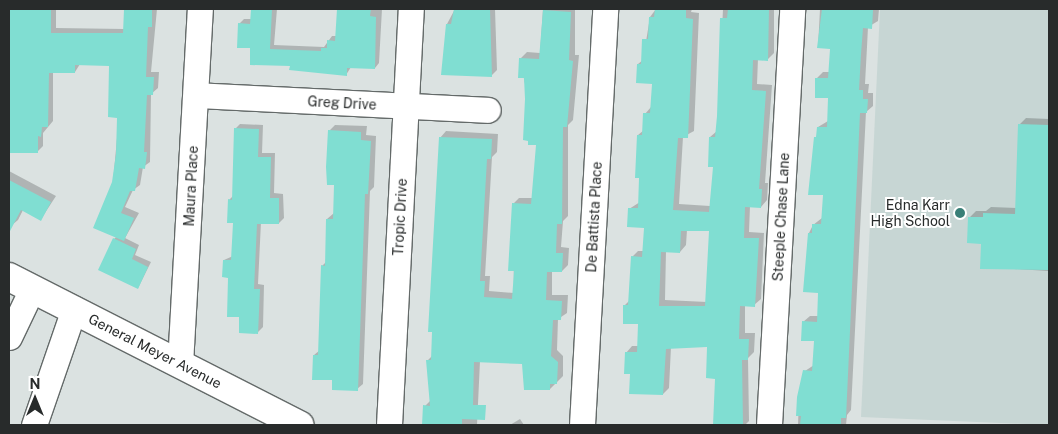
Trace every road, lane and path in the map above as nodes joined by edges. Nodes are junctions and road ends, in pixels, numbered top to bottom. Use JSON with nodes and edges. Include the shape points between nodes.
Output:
{"nodes":[{"id":1,"x":200,"y":9,"type":"edge"},
{"id":2,"x":411,"y":9,"type":"edge"},
{"id":3,"x":606,"y":9,"type":"edge"},
{"id":4,"x":792,"y":9,"type":"edge"},
{"id":5,"x":196,"y":95,"type":"junction"},
{"id":6,"x":405,"y":106,"type":"junction"},
{"id":7,"x":488,"y":110,"type":"dead end"},
{"id":8,"x":20,"y":283,"type":"edge"},
{"id":9,"x":74,"y":309,"type":"junction"},
{"id":10,"x":9,"y":336,"type":"edge"},
{"id":11,"x":180,"y":364,"type":"junction"},
{"id":12,"x":34,"y":425,"type":"edge"},
{"id":13,"x":300,"y":425,"type":"edge"},
{"id":14,"x":389,"y":425,"type":"edge"},
{"id":15,"x":582,"y":425,"type":"edge"},
{"id":16,"x":769,"y":425,"type":"edge"}],
"edges":[{"from":1,"to":5,"type":"street","name":"Maura Place"},
{"from":2,"to":6,"type":"street","name":"Tropic Drive"},
{"from":3,"to":15,"type":"street","name":"De Battista Place"},
{"from":4,"to":16,"type":"street","name":"Steeple Chase Lane"},
{"from":5,"to":6,"type":"street","name":"Greg Drive"},
{"from":5,"to":11,"type":"street","name":"Maura Place"},
{"from":6,"to":7,"type":"street","name":"Greg Drive"},
{"from":6,"to":14,"type":"street","name":"Tropic Drive"},
{"from":8,"to":9,"type":"main road","name":"General Meyer Avenue"},
{"from":8,"to":10,"type":"street"},
{"from":9,"to":11,"type":"main road","name":"General Meyer Avenue"},
{"from":9,"to":12,"type":"street"},
{"from":11,"to":13,"type":"main road","name":"General Meyer Avenue"}]}
